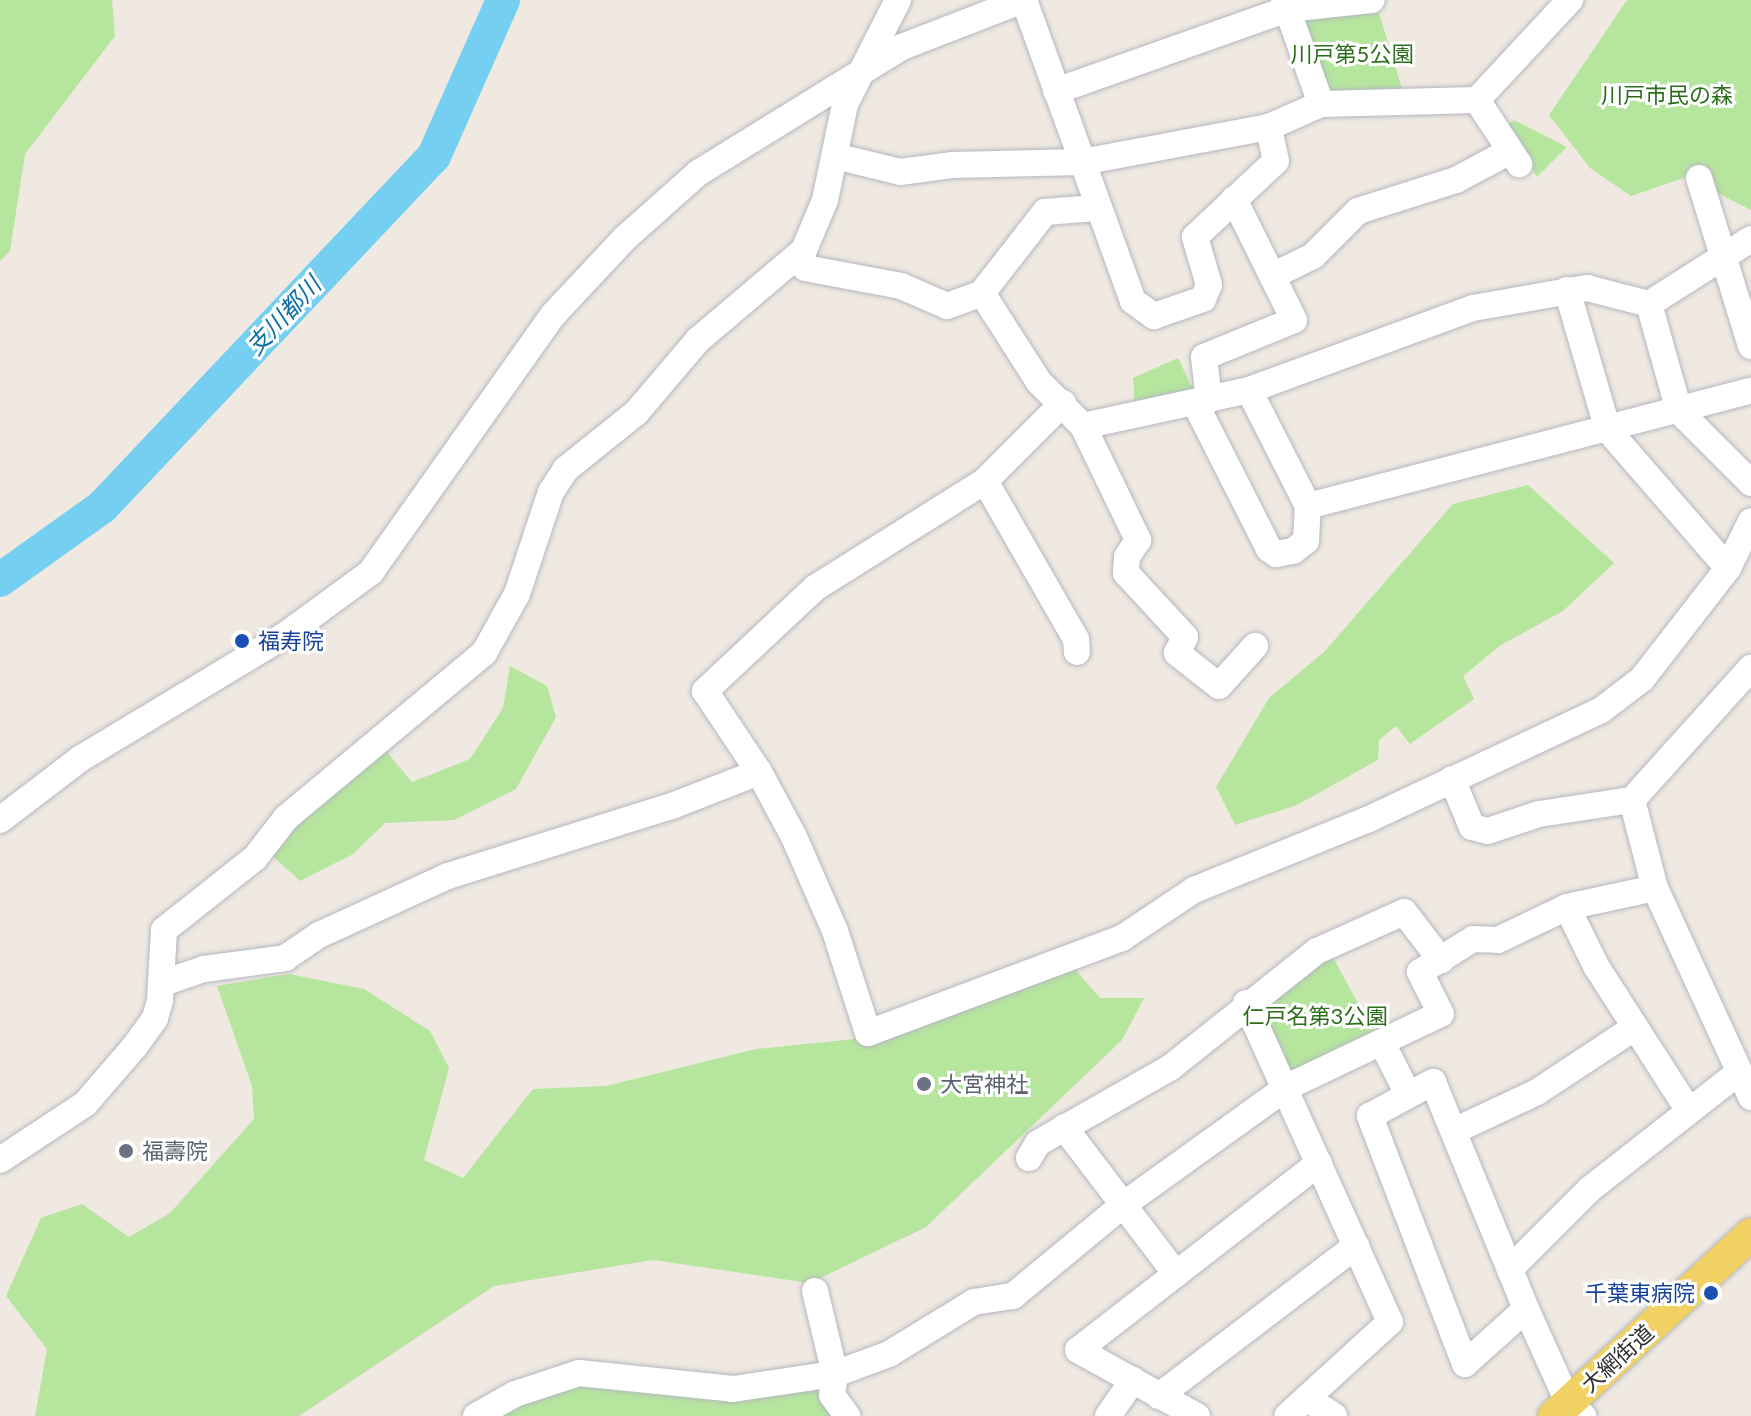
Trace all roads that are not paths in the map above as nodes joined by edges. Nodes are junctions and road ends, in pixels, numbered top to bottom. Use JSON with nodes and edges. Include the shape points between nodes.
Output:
{"nodes":[{"id":1,"x":898,"y":0,"type":"edge"},
{"id":2,"x":1023,"y":0,"type":"edge"},
{"id":3,"x":1372,"y":0,"type":"edge"},
{"id":4,"x":1570,"y":0,"type":"edge"},
{"id":5,"x":1286,"y":4,"type":"edge"},
{"id":6,"x":857,"y":75,"type":"junction"},
{"id":7,"x":1056,"y":91,"type":"junction"},
{"id":8,"x":1477,"y":100,"type":"junction"},
{"id":9,"x":1321,"y":104,"type":"junction"},
{"id":10,"x":1269,"y":127,"type":"junction"},
{"id":11,"x":835,"y":156,"type":"junction"},
{"id":12,"x":1082,"y":162,"type":"junction"},
{"id":13,"x":1699,"y":178,"type":"dead end"},
{"id":14,"x":1234,"y":199,"type":"junction"},
{"id":15,"x":1096,"y":208,"type":"junction"},
{"id":16,"x":1751,"y":239,"type":"edge"},
{"id":17,"x":1725,"y":256,"type":"junction"},
{"id":18,"x":805,"y":268,"type":"dead end"},
{"id":19,"x":1272,"y":276,"type":"junction"},
{"id":20,"x":1567,"y":290,"type":"junction"},
{"id":21,"x":982,"y":293,"type":"junction"},
{"id":22,"x":1649,"y":304,"type":"junction"},
{"id":23,"x":1751,"y":346,"type":"edge"},
{"id":24,"x":1249,"y":390,"type":"junction"},
{"id":25,"x":1751,"y":391,"type":"edge"},
{"id":26,"x":1202,"y":402,"type":"junction"},
{"id":27,"x":1063,"y":403,"type":"junction"},
{"id":28,"x":1679,"y":411,"type":"junction"},
{"id":29,"x":1083,"y":426,"type":"junction"},
{"id":30,"x":1608,"y":430,"type":"junction"},
{"id":31,"x":985,"y":481,"type":"junction"},
{"id":32,"x":1751,"y":483,"type":"edge"},
{"id":33,"x":1308,"y":506,"type":"junction"},
{"id":34,"x":1751,"y":521,"type":"edge"},
{"id":35,"x":1728,"y":568,"type":"junction"},
{"id":36,"x":1255,"y":646,"type":"dead end"},
{"id":37,"x":1077,"y":652,"type":"dead end"},
{"id":38,"x":1751,"y":668,"type":"edge"},
{"id":39,"x":759,"y":772,"type":"junction"},
{"id":40,"x":1452,"y":779,"type":"junction"},
{"id":41,"x":1632,"y":800,"type":"junction"},
{"id":42,"x":0,"y":820,"type":"edge"},
{"id":43,"x":1655,"y":888,"type":"junction"},
{"id":44,"x":1567,"y":907,"type":"junction"},
{"id":45,"x":1441,"y":960,"type":"junction"},
{"id":46,"x":163,"y":983,"type":"junction"},
{"id":47,"x":1246,"y":1003,"type":"junction"},
{"id":48,"x":1634,"y":1028,"type":"junction"},
{"id":49,"x":1382,"y":1043,"type":"junction"},
{"id":50,"x":1739,"y":1072,"type":"junction"},
{"id":51,"x":1287,"y":1087,"type":"junction"},
{"id":52,"x":1408,"y":1094,"type":"junction"},
{"id":53,"x":1751,"y":1097,"type":"edge"},
{"id":54,"x":1687,"y":1108,"type":"junction"},
{"id":55,"x":1064,"y":1127,"type":"junction"},
{"id":56,"x":1456,"y":1130,"type":"junction"},
{"id":57,"x":1029,"y":1158,"type":"dead end"},
{"id":58,"x":0,"y":1160,"type":"edge"},
{"id":59,"x":1319,"y":1163,"type":"junction"},
{"id":60,"x":1123,"y":1205,"type":"junction"},
{"id":61,"x":1751,"y":1234,"type":"edge"},
{"id":62,"x":1356,"y":1246,"type":"junction"},
{"id":63,"x":1510,"y":1269,"type":"junction"},
{"id":64,"x":1176,"y":1274,"type":"junction"},
{"id":65,"x":815,"y":1291,"type":"dead end"},
{"id":66,"x":1526,"y":1309,"type":"junction"},
{"id":67,"x":835,"y":1374,"type":"junction"},
{"id":68,"x":1133,"y":1380,"type":"junction"},
{"id":69,"x":1159,"y":1396,"type":"junction"},
{"id":70,"x":1308,"y":1399,"type":"junction"},
{"id":71,"x":1568,"y":1411,"type":"edge"},
{"id":72,"x":476,"y":1416,"type":"edge"},
{"id":73,"x":847,"y":1416,"type":"edge"},
{"id":74,"x":1108,"y":1416,"type":"edge"},
{"id":75,"x":1197,"y":1416,"type":"edge"},
{"id":76,"x":1287,"y":1416,"type":"edge"},
{"id":77,"x":1334,"y":1416,"type":"edge"}],
"edges":[{"from":1,"to":6,"type":"street"},
{"from":2,"to":6,"type":"street","via":[[939,29]]},
{"from":2,"to":7,"type":"street"},
{"from":3,"to":5,"type":"street"},
{"from":4,"to":8,"type":"street"},
{"from":5,"to":7,"type":"street"},
{"from":5,"to":9,"type":"street"},
{"from":6,"to":11,"type":"street"},
{"from":6,"to":42,"type":"street","via":[[698,173],[589,274],[511,369],[390,549],[348,592],[138,721]]},
{"from":7,"to":12,"type":"street"},
{"from":8,"to":9,"type":"street"},
{"from":8,"to":19,"type":"street","via":[[1515,158],[1358,211],[1313,256]]},
{"from":9,"to":10,"type":"street"},
{"from":10,"to":12,"type":"street"},
{"from":10,"to":14,"type":"street","via":[[1276,161]]},
{"from":11,"to":12,"type":"street","via":[[900,172],[952,165]]},
{"from":11,"to":46,"type":"street","via":[[825,200],[804,250],[698,340],[636,413],[566,469],[551,492],[517,594],[484,653],[286,818],[255,858],[164,930]]},
{"from":12,"to":15,"type":"street"},
{"from":13,"to":17,"type":"street"},
{"from":14,"to":15,"type":"street","via":[[1195,237],[1209,285],[1203,299],[1154,316],[1133,301]]},
{"from":14,"to":19,"type":"street"},
{"from":15,"to":21,"type":"street","via":[[1045,212]]},
{"from":16,"to":17,"type":"street"},
{"from":17,"to":22,"type":"street"},
{"from":17,"to":23,"type":"street"},
{"from":18,"to":21,"type":"street","via":[[901,286],[947,306]]},
{"from":19,"to":26,"type":"street","via":[[1294,320],[1204,357]]},
{"from":20,"to":22,"type":"street","via":[[1587,288]]},
{"from":20,"to":24,"type":"street","via":[[1473,308]]},
{"from":20,"to":30,"type":"street"},
{"from":21,"to":27,"type":"street","via":[[1039,382]]},
{"from":22,"to":28,"type":"street"},
{"from":24,"to":26,"type":"street"},
{"from":24,"to":33,"type":"street"},
{"from":25,"to":28,"type":"street"},
{"from":26,"to":29,"type":"street"},
{"from":26,"to":33,"type":"street","via":[[1269,549],[1276,554],[1293,551],[1306,541]]},
{"from":27,"to":29,"type":"street"},
{"from":27,"to":31,"type":"street"},
{"from":28,"to":30,"type":"street"},
{"from":28,"to":32,"type":"street"},
{"from":29,"to":36,"type":"street","via":[[1138,540],[1127,557],[1126,573],[1185,637],[1177,653],[1219,686]]},
{"from":30,"to":33,"type":"street"},
{"from":30,"to":35,"type":"street"},
{"from":31,"to":37,"type":"street","via":[[1076,639]]},
{"from":31,"to":39,"type":"street","via":[[815,588],[705,691]]},
{"from":34,"to":35,"type":"street"},
{"from":35,"to":40,"type":"street","via":[[1631,687],[1600,711]]},
{"from":38,"to":41,"type":"street"},
{"from":39,"to":40,"type":"street","via":[[835,931],[868,1033],[1122,938],[1194,890]]},
{"from":39,"to":46,"type":"street","via":[[672,806],[448,876],[319,935],[285,958],[204,969]]},
{"from":40,"to":41,"type":"street","via":[[1472,827],[1488,831],[1539,814]]},
{"from":41,"to":43,"type":"street"},
{"from":43,"to":44,"type":"street"},
{"from":43,"to":50,"type":"street"},
{"from":44,"to":45,"type":"street","via":[[1498,940],[1473,939]]},
{"from":44,"to":48,"type":"street"},
{"from":45,"to":47,"type":"street","via":[[1404,912],[1317,951]]},
{"from":45,"to":49,"type":"street","via":[[1420,972],[1441,1014]]},
{"from":46,"to":58,"type":"street","via":[[155,1018],[105,1084],[64,1121]]},
{"from":47,"to":51,"type":"street"},
{"from":47,"to":55,"type":"street","via":[[1171,1067]]},
{"from":48,"to":54,"type":"street"},
{"from":48,"to":56,"type":"street","via":[[1537,1092]]},
{"from":49,"to":51,"type":"street"},
{"from":49,"to":52,"type":"street"},
{"from":50,"to":53,"type":"street"},
{"from":50,"to":54,"type":"street"},
{"from":51,"to":59,"type":"street"},
{"from":51,"to":60,"type":"street"},
{"from":52,"to":56,"type":"street","via":[[1433,1082]]},
{"from":52,"to":66,"type":"street","via":[[1370,1116],[1465,1364]]},
{"from":54,"to":63,"type":"street","via":[[1590,1189]]},
{"from":55,"to":57,"type":"street","via":[[1038,1143]]},
{"from":55,"to":60,"type":"street"},
{"from":56,"to":63,"type":"street"},
{"from":59,"to":62,"type":"street"},
{"from":59,"to":64,"type":"street"},
{"from":60,"to":64,"type":"street"},
{"from":60,"to":67,"type":"street","via":[[1013,1296],[974,1302],[889,1354]]},
{"from":61,"to":71,"type":"main road","name":"大網街道"},
{"from":62,"to":69,"type":"street"},
{"from":62,"to":70,"type":"street","via":[[1390,1322]]},
{"from":63,"to":66,"type":"street"},
{"from":64,"to":68,"type":"street","via":[[1078,1350]]},
{"from":65,"to":67,"type":"street"},
{"from":66,"to":71,"type":"street"},
{"from":67,"to":72,"type":"street","via":[[733,1389],[579,1373],[515,1394]]},
{"from":67,"to":73,"type":"street","via":[[832,1395]]},
{"from":68,"to":69,"type":"street"},
{"from":68,"to":74,"type":"street"},
{"from":69,"to":75,"type":"street"},
{"from":70,"to":76,"type":"street"},
{"from":70,"to":77,"type":"street"}]}
